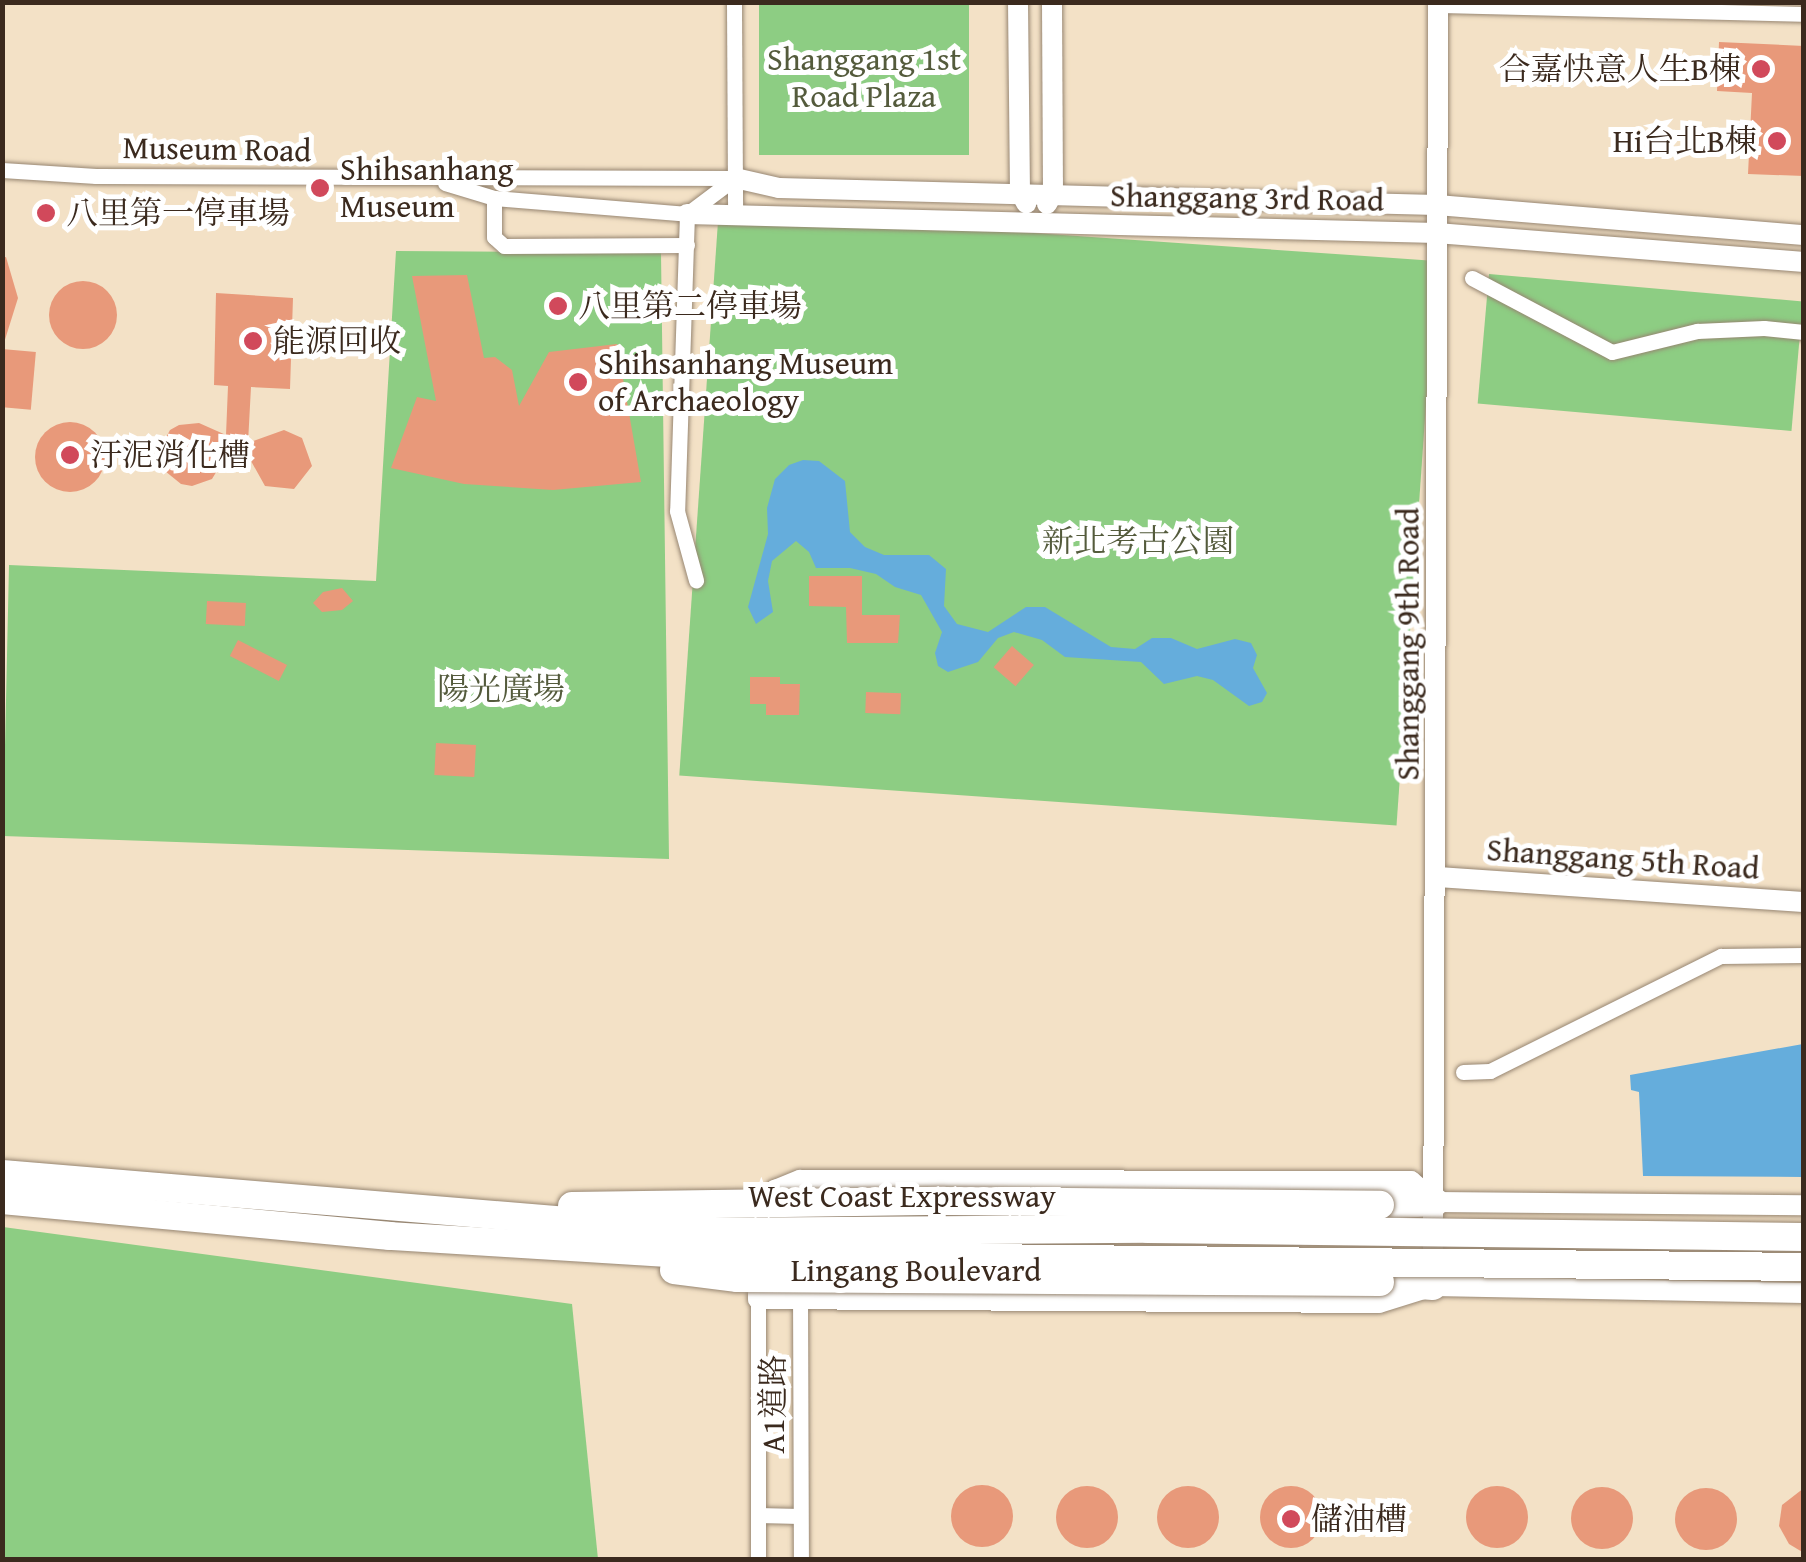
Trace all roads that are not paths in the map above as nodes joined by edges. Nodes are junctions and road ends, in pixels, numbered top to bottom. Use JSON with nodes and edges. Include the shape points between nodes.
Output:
{"nodes":[{"id":1,"x":734,"y":2,"type":"edge"},
{"id":2,"x":1018,"y":2,"type":"edge"},
{"id":3,"x":1052,"y":2,"type":"edge"},
{"id":4,"x":1438,"y":4,"type":"edge"},
{"id":5,"x":1804,"y":14,"type":"edge"},
{"id":6,"x":2,"y":170,"type":"edge"},
{"id":7,"x":735,"y":178,"type":"junction"},
{"id":8,"x":432,"y":179,"type":"junction"},
{"id":9,"x":1020,"y":192,"type":"junction"},
{"id":10,"x":1053,"y":193,"type":"junction"},
{"id":11,"x":494,"y":198,"type":"junction"},
{"id":12,"x":1437,"y":205,"type":"junction"},
{"id":13,"x":687,"y":214,"type":"junction"},
{"id":14,"x":734,"y":215,"type":"junction"},
{"id":15,"x":1036,"y":223,"type":"junction"},
{"id":16,"x":1437,"y":233,"type":"junction"},
{"id":17,"x":1804,"y":235,"type":"edge"},
{"id":18,"x":686,"y":245,"type":"junction"},
{"id":19,"x":1804,"y":262,"type":"edge"},
{"id":20,"x":1472,"y":278,"type":"dead end"},
{"id":21,"x":1804,"y":332,"type":"edge"},
{"id":22,"x":696,"y":580,"type":"dead end"},
{"id":23,"x":1438,"y":877,"type":"junction"},
{"id":24,"x":1804,"y":902,"type":"edge"},
{"id":25,"x":1804,"y":955,"type":"edge"},
{"id":26,"x":1463,"y":1072,"type":"dead end"},
{"id":27,"x":2,"y":1174,"type":"edge"},
{"id":28,"x":2,"y":1200,"type":"edge"},
{"id":29,"x":1434,"y":1202,"type":"junction"},
{"id":30,"x":1804,"y":1205,"type":"edge"},
{"id":31,"x":391,"y":1222,"type":"junction"},
{"id":32,"x":1804,"y":1237,"type":"edge"},
{"id":33,"x":758,"y":1243,"type":"junction"},
{"id":34,"x":1804,"y":1245,"type":"edge"},
{"id":35,"x":801,"y":1248,"type":"junction"},
{"id":36,"x":1434,"y":1248,"type":"junction"},
{"id":37,"x":1804,"y":1258,"type":"edge"},
{"id":38,"x":1804,"y":1267,"type":"edge"},
{"id":39,"x":1433,"y":1286,"type":"junction"},
{"id":40,"x":1804,"y":1293,"type":"edge"},
{"id":41,"x":758,"y":1299,"type":"junction"},
{"id":42,"x":800,"y":1299,"type":"junction"},
{"id":43,"x":758,"y":1515,"type":"junction"},
{"id":44,"x":800,"y":1516,"type":"junction"},
{"id":45,"x":758,"y":1560,"type":"edge"},
{"id":46,"x":800,"y":1560,"type":"edge"}],
"edges":[{"from":1,"to":7,"type":"street"},
{"from":2,"to":9,"type":"street"},
{"from":3,"to":10,"type":"street"},
{"from":4,"to":5,"type":"street"},
{"from":4,"to":12,"type":"street","name":"Shanggang 9th Road"},
{"from":6,"to":8,"type":"street","name":"Museum Road"},
{"from":7,"to":8,"type":"street","name":"Museum Road"},
{"from":7,"to":9,"type":"street","name":"Shanggang 3rd Road","via":[[780,188]]},
{"from":7,"to":13,"type":"street"},
{"from":7,"to":14,"type":"street"},
{"from":8,"to":11,"type":"street","name":"Museum Road"},
{"from":9,"to":10,"type":"street","name":"Shanggang 3rd Road"},
{"from":9,"to":15,"type":"street"},
{"from":10,"to":12,"type":"street","name":"Shanggang 3rd Road"},
{"from":10,"to":15,"type":"street"},
{"from":11,"to":13,"type":"street","name":"Museum Road"},
{"from":11,"to":18,"type":"street","via":[[494,237],[504,246]]},
{"from":12,"to":16,"type":"street","name":"Shanggang 9th Road"},
{"from":12,"to":17,"type":"street","name":"Shanggang 3rd Road"},
{"from":13,"to":14,"type":"street","name":"Shanggang 3rd Road"},
{"from":13,"to":18,"type":"street"},
{"from":14,"to":15,"type":"street","name":"Shanggang 3rd Road"},
{"from":15,"to":16,"type":"street","name":"Shanggang 3rd Road"},
{"from":16,"to":19,"type":"street","name":"Shanggang 3rd Road"},
{"from":16,"to":23,"type":"street","name":"Shanggang 9th Road"},
{"from":18,"to":22,"type":"street","via":[[677,512]]},
{"from":20,"to":21,"type":"street","via":[[1612,352],[1697,331]]},
{"from":23,"to":24,"type":"street","name":"Shanggang 5th Road"},
{"from":23,"to":29,"type":"street","name":"Shanggang 9th Road"},
{"from":25,"to":26,"type":"street","via":[[1720,956],[1490,1071]]},
{"from":27,"to":31,"type":"highway","name":"West Coast Expressway","bridge":true},
{"from":28,"to":31,"type":"highway","name":"West Coast Expressway","bridge":true},
{"from":29,"to":30,"type":"street","name":"Lingang Boulevard"},
{"from":29,"to":31,"type":"highway","bridge":true,"via":[[944,1201]]},
{"from":29,"to":33,"type":"street","name":"Lingang Boulevard","via":[[1411,1181],[800,1180],[782,1185],[764,1202]]},
{"from":29,"to":36,"type":"street","name":"Shanggang 9th Road"},
{"from":31,"to":32,"type":"highway","name":"West Coast Expressway","bridge":true,"via":[[700,1232],[1148,1229]]},
{"from":31,"to":38,"type":"highway","name":"West Coast Expressway","bridge":true,"via":[[698,1255]]},
{"from":31,"to":39,"type":"highway","bridge":true,"via":[[736,1278]]},
{"from":33,"to":35,"type":"street"},
{"from":33,"to":36,"type":"street"},
{"from":33,"to":41,"type":"street","name":"Lingang Boulevard"},
{"from":34,"to":36,"type":"street"},
{"from":35,"to":36,"type":"street","via":[[1414,1254]]},
{"from":35,"to":42,"type":"street","name":"A1道路"},
{"from":36,"to":37,"type":"street"},
{"from":36,"to":39,"type":"street","name":"Shanggang 9th Road"},
{"from":39,"to":40,"type":"street","name":"Lingang Boulevard"},
{"from":39,"to":42,"type":"street","name":"Lingang Boulevard","via":[[1379,1304]]},
{"from":41,"to":42,"type":"street","name":"Lingang Boulevard"},
{"from":41,"to":43,"type":"street","name":"A1道路"},
{"from":42,"to":44,"type":"street","name":"A1道路"},
{"from":43,"to":44,"type":"street"},
{"from":43,"to":45,"type":"street","name":"A1道路"},
{"from":44,"to":46,"type":"street","name":"A1道路"}]}
